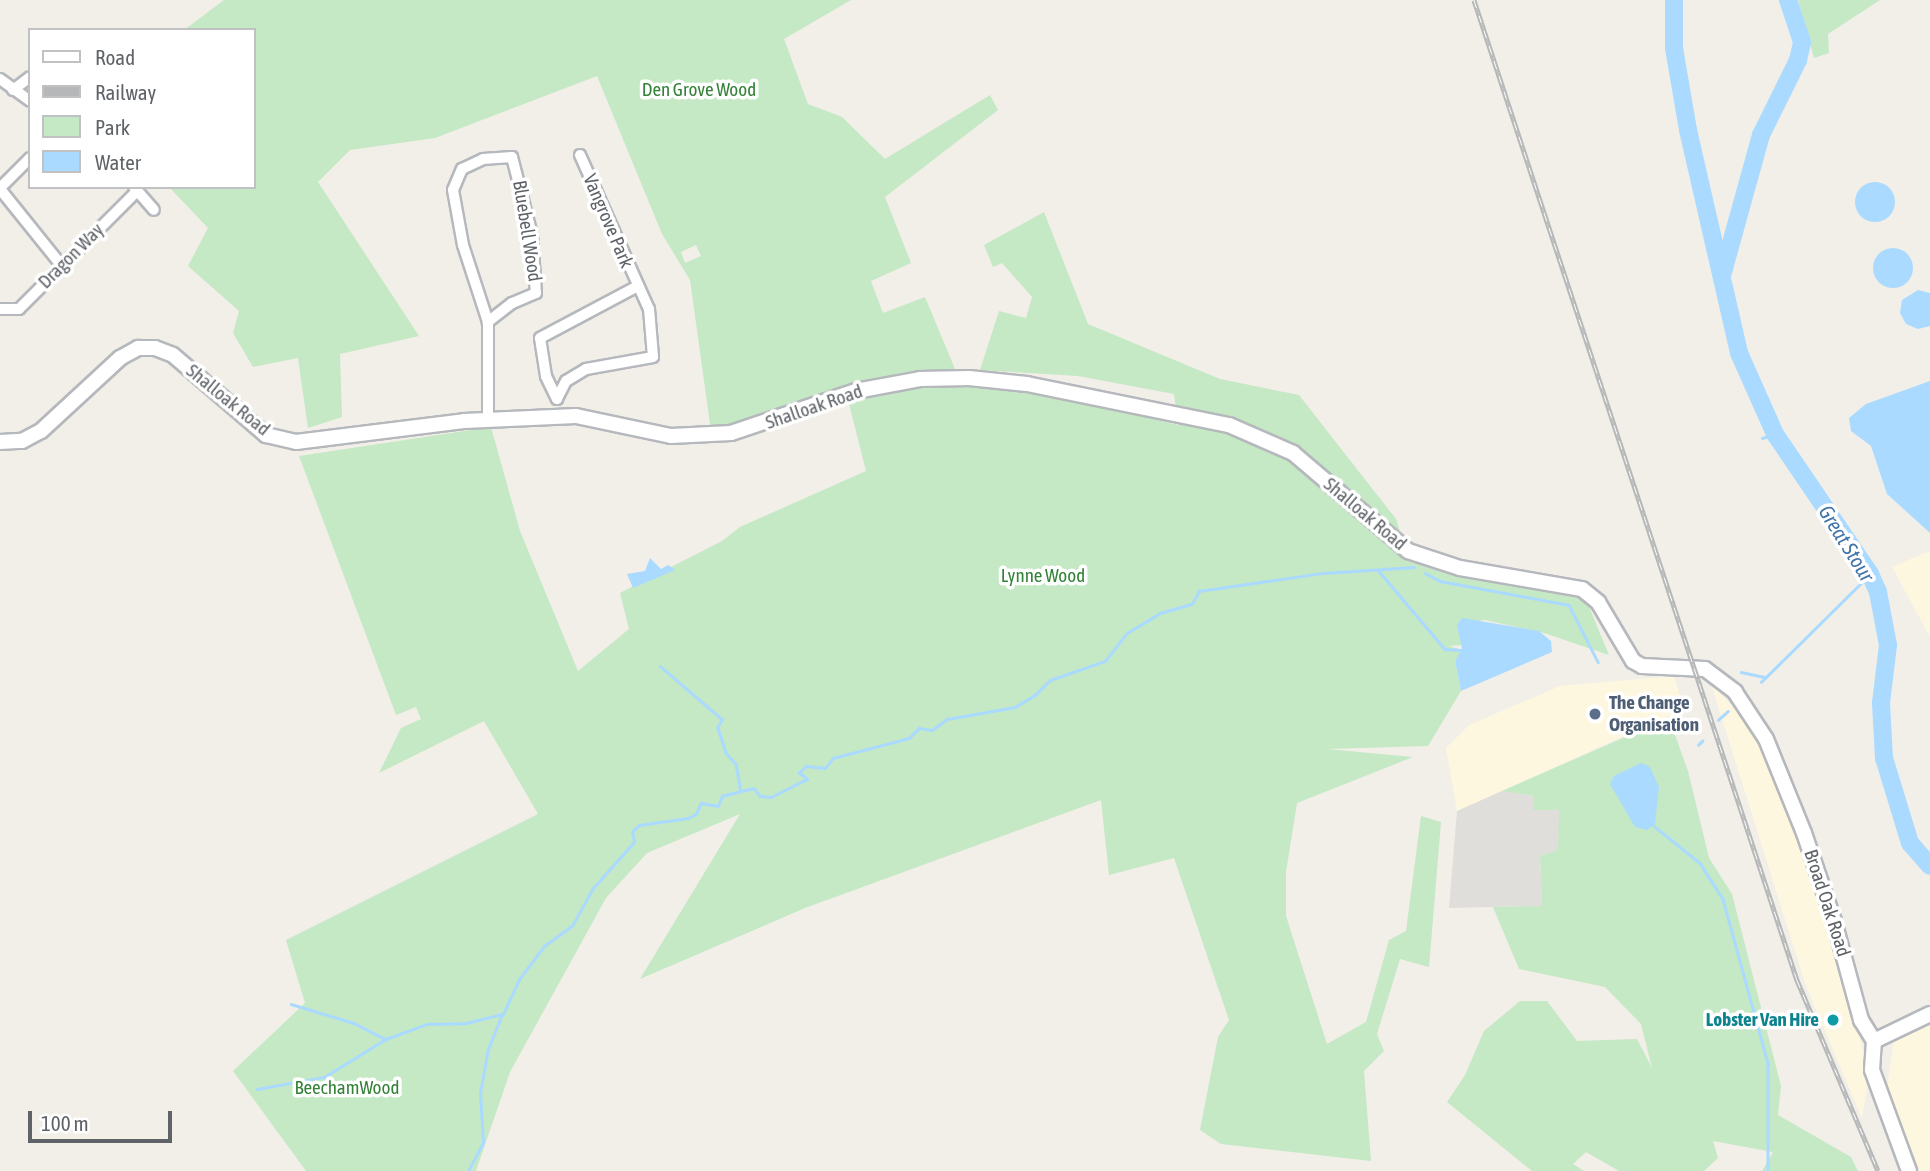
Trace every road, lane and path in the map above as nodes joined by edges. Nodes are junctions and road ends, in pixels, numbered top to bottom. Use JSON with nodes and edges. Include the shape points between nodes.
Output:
{"nodes":[{"id":1,"x":0,"y":79,"type":"edge"},
{"id":2,"x":28,"y":79,"type":"edge"},
{"id":3,"x":13,"y":90,"type":"junction"},
{"id":4,"x":28,"y":100,"type":"edge"},
{"id":5,"x":580,"y":155,"type":"dead end"},
{"id":6,"x":28,"y":160,"type":"edge"},
{"id":7,"x":0,"y":189,"type":"edge"},
{"id":8,"x":135,"y":189,"type":"edge"},
{"id":9,"x":154,"y":210,"type":"dead end"},
{"id":10,"x":62,"y":266,"type":"junction"},
{"id":11,"x":636,"y":288,"type":"junction"},
{"id":12,"x":0,"y":309,"type":"edge"},
{"id":13,"x":488,"y":322,"type":"junction"},
{"id":14,"x":557,"y":399,"type":"junction"},
{"id":15,"x":551,"y":418,"type":"junction"},
{"id":16,"x":488,"y":421,"type":"junction"},
{"id":17,"x":0,"y":442,"type":"edge"},
{"id":18,"x":1692,"y":666,"type":"joint"},
{"id":19,"x":1930,"y":1014,"type":"edge"},
{"id":20,"x":1874,"y":1041,"type":"junction"},
{"id":21,"x":1909,"y":1171,"type":"edge"}],
"edges":[{"from":1,"to":3,"type":"street"},
{"from":2,"to":3,"type":"street"},
{"from":3,"to":4,"type":"street"},
{"from":5,"to":11,"type":"street","name":"Vangrove Park"},
{"from":6,"to":7,"type":"street"},
{"from":7,"to":10,"type":"street"},
{"from":8,"to":9,"type":"street"},
{"from":8,"to":10,"type":"street","name":"Dragon Way"},
{"from":10,"to":12,"type":"street","name":"Dragon Way","via":[[19,309]]},
{"from":11,"to":14,"type":"street","name":"Vangrove Park","via":[[540,338],[546,376]]},
{"from":11,"to":14,"type":"street","name":"Vangrove Park","via":[[649,309],[653,357],[586,369],[566,381]]},
{"from":13,"to":13,"type":"street","name":"Bluebell Wood","via":[[512,303],[536,293],[532,235],[512,157],[483,159],[462,169],[453,190],[463,245]]},
{"from":13,"to":16,"type":"street","name":"Bluebell Wood"},
{"from":14,"to":15,"type":"street","name":"Vangrove Park"},
{"from":15,"to":16,"type":"street","name":"Shalloak Road"},
{"from":15,"to":18,"type":"street","name":"Shalloak Road","via":[[576,416],[671,436],[731,433],[856,391],[920,379],[970,378],[1149,407],[1229,425],[1293,453],[1385,534],[1430,560],[1583,589],[1598,602],[1633,661],[1642,666]]},
{"from":16,"to":17,"type":"street","name":"Shalloak Road","via":[[314,441],[278,440],[266,435],[173,355],[138,348],[120,358],[41,431],[22,441]]},
{"from":18,"to":20,"type":"street","name":"Broad Oak Road","via":[[1705,669],[1735,692],[1766,739],[1827,899],[1861,1020]]},
{"from":19,"to":20,"type":"street"},
{"from":20,"to":21,"type":"street","name":"Broad Oak Road","via":[[1872,1070]]}]}
